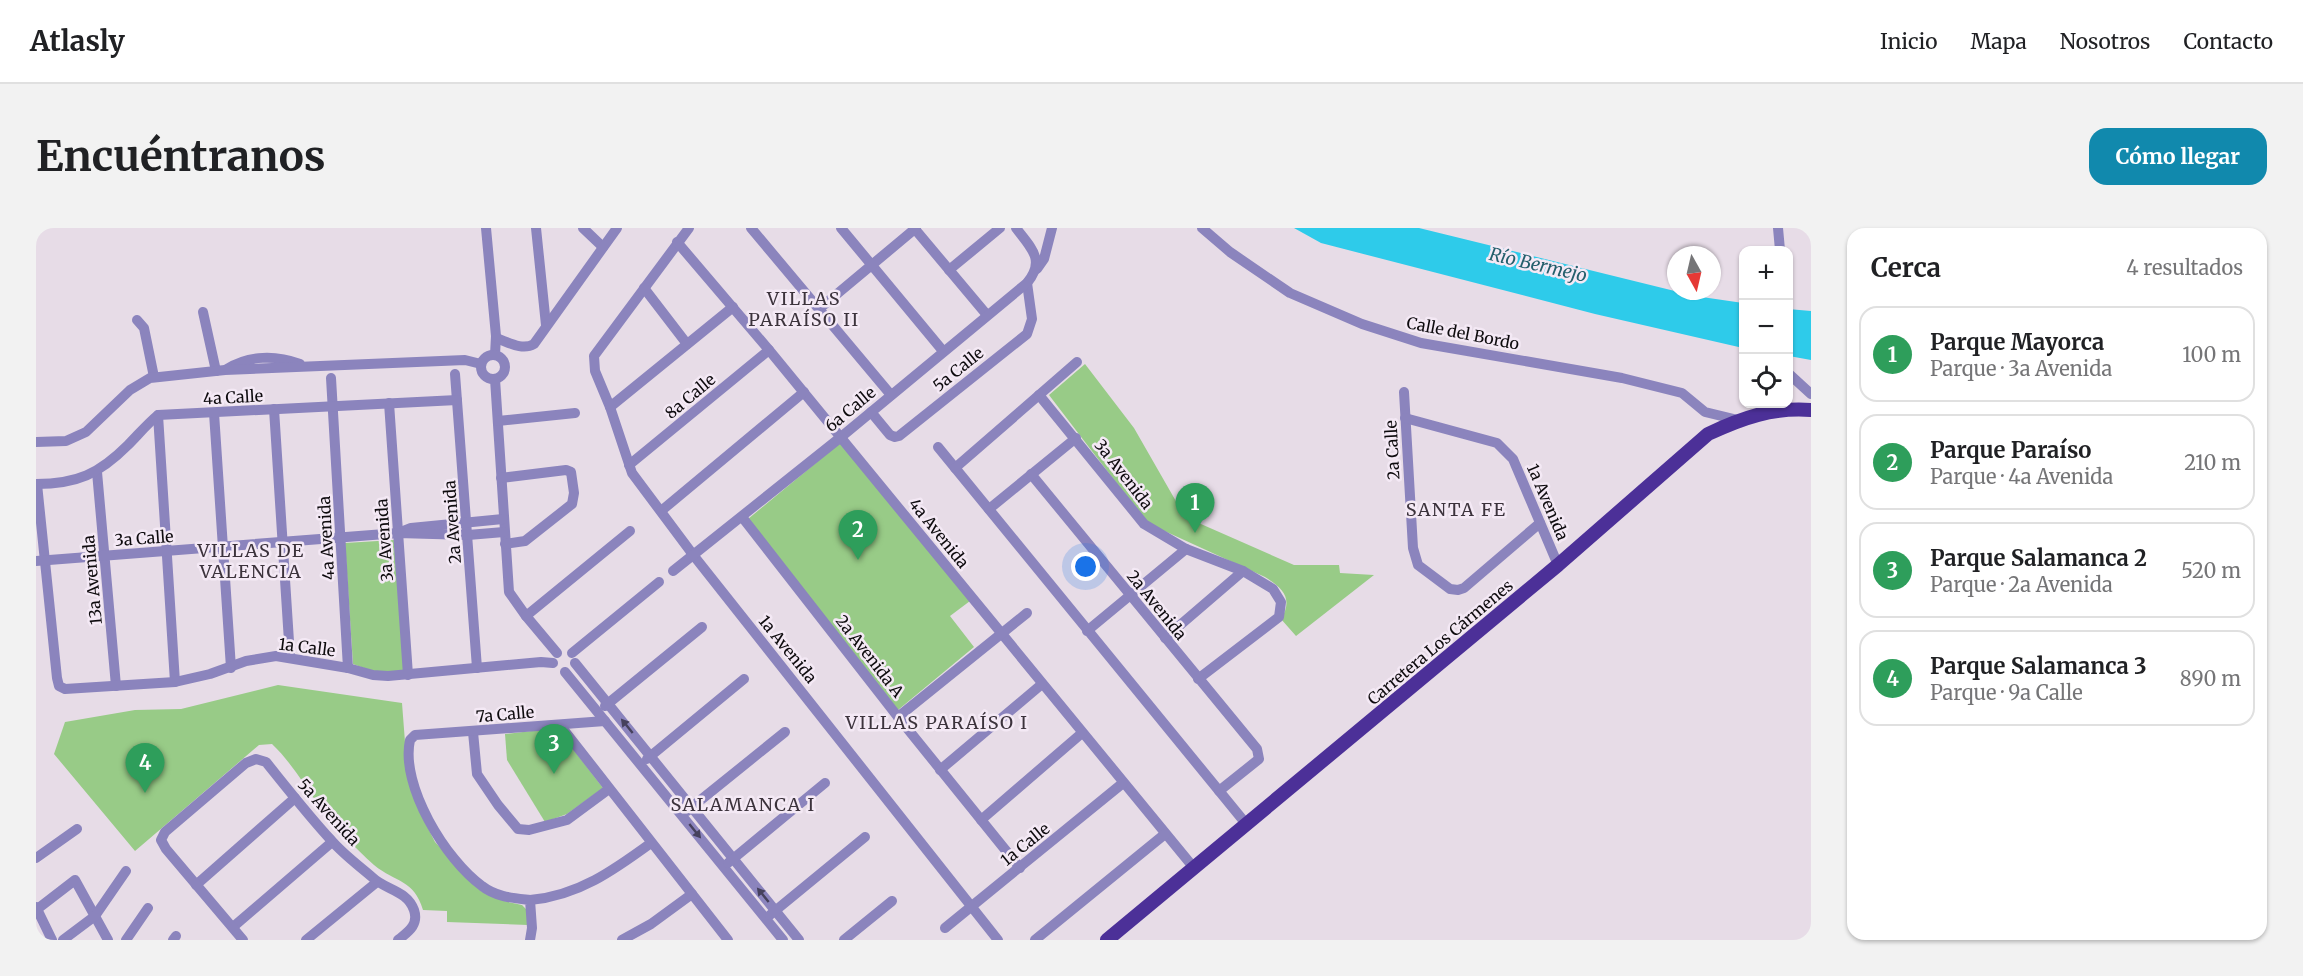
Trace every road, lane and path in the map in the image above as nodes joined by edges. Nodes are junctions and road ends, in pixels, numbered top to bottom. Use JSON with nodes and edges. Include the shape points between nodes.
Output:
{"nodes":[{"id":1,"x":486,"y":228,"type":"edge"},
{"id":2,"x":536,"y":228,"type":"edge"},
{"id":3,"x":583,"y":228,"type":"edge"},
{"id":4,"x":617,"y":228,"type":"edge"},
{"id":5,"x":689,"y":228,"type":"edge"},
{"id":6,"x":751,"y":228,"type":"edge"},
{"id":7,"x":841,"y":228,"type":"edge"},
{"id":8,"x":915,"y":228,"type":"edge"},
{"id":9,"x":1000,"y":228,"type":"edge"},
{"id":10,"x":1016,"y":228,"type":"edge"},
{"id":11,"x":1052,"y":228,"type":"edge"},
{"id":12,"x":1202,"y":228,"type":"edge"},
{"id":13,"x":1778,"y":228,"type":"edge"},
{"id":14,"x":677,"y":242,"type":"junction"},
{"id":15,"x":1780,"y":246,"type":"edge"},
{"id":16,"x":603,"y":247,"type":"junction"},
{"id":17,"x":872,"y":265,"type":"junction"},
{"id":18,"x":1037,"y":266,"type":"junction"},
{"id":19,"x":949,"y":270,"type":"junction"},
{"id":20,"x":1028,"y":283,"type":"junction"},
{"id":21,"x":644,"y":288,"type":"junction"},
{"id":22,"x":733,"y":307,"type":"junction"},
{"id":23,"x":819,"y":309,"type":"junction"},
{"id":24,"x":203,"y":312,"type":"dead end"},
{"id":25,"x":987,"y":315,"type":"junction"},
{"id":26,"x":136,"y":320,"type":"dead end"},
{"id":27,"x":546,"y":325,"type":"junction"},
{"id":28,"x":496,"y":338,"type":"junction"},
{"id":29,"x":687,"y":344,"type":"junction"},
{"id":30,"x":769,"y":350,"type":"junction"},
{"id":31,"x":943,"y":351,"type":"junction"},
{"id":32,"x":495,"y":355,"type":"junction"},
{"id":33,"x":1077,"y":362,"type":"dead end"},
{"id":34,"x":481,"y":364,"type":"junction"},
{"id":35,"x":220,"y":371,"type":"junction"},
{"id":36,"x":455,"y":374,"type":"dead end"},
{"id":37,"x":154,"y":377,"type":"junction"},
{"id":38,"x":331,"y":378,"type":"dead end"},
{"id":39,"x":1793,"y":378,"type":"edge"},
{"id":40,"x":495,"y":380,"type":"junction"},
{"id":41,"x":804,"y":392,"type":"junction"},
{"id":42,"x":1404,"y":392,"type":"dead end"},
{"id":43,"x":1811,"y":394,"type":"edge"},
{"id":44,"x":891,"y":395,"type":"junction"},
{"id":45,"x":1040,"y":395,"type":"junction"},
{"id":46,"x":457,"y":400,"type":"junction"},
{"id":47,"x":389,"y":403,"type":"junction"},
{"id":48,"x":333,"y":406,"type":"junction"},
{"id":49,"x":610,"y":407,"type":"junction"},
{"id":50,"x":1754,"y":408,"type":"edge"},
{"id":51,"x":274,"y":409,"type":"junction"},
{"id":52,"x":1811,"y":410,"type":"edge"},
{"id":53,"x":871,"y":412,"type":"junction"},
{"id":54,"x":1706,"y":412,"type":"junction"},
{"id":55,"x":214,"y":413,"type":"junction"},
{"id":56,"x":575,"y":413,"type":"dead end"},
{"id":57,"x":158,"y":415,"type":"junction"},
{"id":58,"x":1405,"y":418,"type":"junction"},
{"id":59,"x":1744,"y":418,"type":"junction"},
{"id":60,"x":498,"y":421,"type":"junction"},
{"id":61,"x":148,"y":423,"type":"junction"},
{"id":62,"x":1708,"y":434,"type":"junction"},
{"id":63,"x":841,"y":437,"type":"junction"},
{"id":64,"x":158,"y":438,"type":"junction"},
{"id":65,"x":1076,"y":438,"type":"junction"},
{"id":66,"x":36,"y":442,"type":"edge"},
{"id":67,"x":938,"y":447,"type":"dead end"},
{"id":68,"x":629,"y":465,"type":"junction"},
{"id":69,"x":955,"y":468,"type":"junction"},
{"id":70,"x":98,"y":472,"type":"junction"},
{"id":71,"x":1031,"y":474,"type":"junction"},
{"id":72,"x":501,"y":478,"type":"junction"},
{"id":73,"x":36,"y":484,"type":"edge"},
{"id":74,"x":988,"y":509,"type":"junction"},
{"id":75,"x":661,"y":511,"type":"junction"},
{"id":76,"x":742,"y":517,"type":"junction"},
{"id":77,"x":503,"y":519,"type":"junction"},
{"id":78,"x":467,"y":522,"type":"junction"},
{"id":79,"x":1540,"y":523,"type":"junction"},
{"id":80,"x":630,"y":531,"type":"dead end"},
{"id":81,"x":504,"y":532,"type":"junction"},
{"id":82,"x":398,"y":533,"type":"junction"},
{"id":83,"x":468,"y":535,"type":"junction"},
{"id":84,"x":340,"y":539,"type":"junction"},
{"id":85,"x":283,"y":543,"type":"junction"},
{"id":86,"x":505,"y":544,"type":"junction"},
{"id":87,"x":223,"y":548,"type":"junction"},
{"id":88,"x":1186,"y":549,"type":"junction"},
{"id":89,"x":166,"y":552,"type":"junction"},
{"id":90,"x":104,"y":556,"type":"junction"},
{"id":91,"x":694,"y":556,"type":"junction"},
{"id":92,"x":40,"y":561,"type":"edge"},
{"id":93,"x":1558,"y":565,"type":"junction"},
{"id":94,"x":673,"y":571,"type":"dead end"},
{"id":95,"x":1243,"y":571,"type":"junction"},
{"id":96,"x":659,"y":582,"type":"dead end"},
{"id":97,"x":1131,"y":595,"type":"junction"},
{"id":98,"x":1027,"y":613,"type":"dead end"},
{"id":99,"x":526,"y":616,"type":"junction"},
{"id":100,"x":702,"y":627,"type":"dead end"},
{"id":101,"x":1087,"y":631,"type":"junction"},
{"id":102,"x":1002,"y":634,"type":"junction"},
{"id":103,"x":1165,"y":638,"type":"junction"},
{"id":104,"x":290,"y":657,"type":"junction"},
{"id":105,"x":555,"y":658,"type":"junction"},
{"id":106,"x":573,"y":658,"type":"junction"},
{"id":107,"x":231,"y":668,"type":"junction"},
{"id":108,"x":348,"y":668,"type":"junction"},
{"id":109,"x":477,"y":668,"type":"junction"},
{"id":110,"x":565,"y":672,"type":"junction"},
{"id":111,"x":408,"y":675,"type":"junction"},
{"id":112,"x":744,"y":679,"type":"dead end"},
{"id":113,"x":1198,"y":679,"type":"junction"},
{"id":114,"x":176,"y":682,"type":"junction"},
{"id":115,"x":1042,"y":684,"type":"junction"},
{"id":116,"x":116,"y":686,"type":"junction"},
{"id":117,"x":608,"y":703,"type":"junction"},
{"id":118,"x":601,"y":716,"type":"junction"},
{"id":119,"x":898,"y":717,"type":"junction"},
{"id":120,"x":560,"y":725,"type":"junction"},
{"id":121,"x":473,"y":732,"type":"junction"},
{"id":122,"x":785,"y":732,"type":"dead end"},
{"id":123,"x":1082,"y":733,"type":"junction"},
{"id":124,"x":651,"y":756,"type":"junction"},
{"id":125,"x":640,"y":764,"type":"junction"},
{"id":126,"x":940,"y":770,"type":"junction"},
{"id":127,"x":825,"y":783,"type":"dead end"},
{"id":128,"x":1123,"y":783,"type":"junction"},
{"id":129,"x":609,"y":789,"type":"junction"},
{"id":130,"x":1219,"y":791,"type":"junction"},
{"id":131,"x":295,"y":798,"type":"junction"},
{"id":132,"x":692,"y":807,"type":"junction"},
{"id":133,"x":681,"y":815,"type":"junction"},
{"id":134,"x":981,"y":820,"type":"junction"},
{"id":135,"x":1247,"y":825,"type":"junction"},
{"id":136,"x":77,"y":829,"type":"dead end"},
{"id":137,"x":1165,"y":834,"type":"junction"},
{"id":138,"x":865,"y":837,"type":"dead end"},
{"id":139,"x":332,"y":842,"type":"junction"},
{"id":140,"x":651,"y":843,"type":"junction"},
{"id":141,"x":36,"y":858,"type":"edge"},
{"id":142,"x":734,"y":858,"type":"junction"},
{"id":143,"x":724,"y":867,"type":"junction"},
{"id":144,"x":1020,"y":868,"type":"junction"},
{"id":145,"x":1194,"y":868,"type":"junction"},
{"id":146,"x":126,"y":871,"type":"dead end"},
{"id":147,"x":377,"y":882,"type":"junction"},
{"id":148,"x":196,"y":885,"type":"junction"},
{"id":149,"x":692,"y":894,"type":"junction"},
{"id":150,"x":530,"y":900,"type":"junction"},
{"id":151,"x":892,"y":901,"type":"dead end"},
{"id":152,"x":36,"y":908,"type":"edge"},
{"id":153,"x":148,"y":908,"type":"dead end"},
{"id":154,"x":971,"y":908,"type":"junction"},
{"id":155,"x":775,"y":910,"type":"junction"},
{"id":156,"x":95,"y":916,"type":"junction"},
{"id":157,"x":766,"y":918,"type":"junction"},
{"id":158,"x":233,"y":927,"type":"junction"},
{"id":159,"x":945,"y":928,"type":"dead end"},
{"id":160,"x":401,"y":939,"type":"edge"},
{"id":161,"x":52,"y":940,"type":"edge"},
{"id":162,"x":63,"y":940,"type":"edge"},
{"id":163,"x":108,"y":940,"type":"edge"},
{"id":164,"x":126,"y":940,"type":"edge"},
{"id":165,"x":243,"y":940,"type":"edge"},
{"id":166,"x":306,"y":940,"type":"edge"},
{"id":167,"x":530,"y":940,"type":"edge"},
{"id":168,"x":622,"y":940,"type":"edge"},
{"id":169,"x":728,"y":940,"type":"edge"},
{"id":170,"x":783,"y":940,"type":"edge"},
{"id":171,"x":799,"y":940,"type":"edge"},
{"id":172,"x":844,"y":940,"type":"edge"},
{"id":173,"x":998,"y":940,"type":"edge"},
{"id":174,"x":1035,"y":940,"type":"edge"},
{"id":175,"x":1107,"y":940,"type":"edge"}],
"edges":[{"from":1,"to":28,"type":"street"},
{"from":2,"to":27,"type":"street"},
{"from":3,"to":16,"type":"street"},
{"from":4,"to":16,"type":"street"},
{"from":5,"to":14,"type":"street"},
{"from":6,"to":23,"type":"street"},
{"from":7,"to":17,"type":"street"},
{"from":8,"to":17,"type":"street"},
{"from":8,"to":19,"type":"street"},
{"from":9,"to":19,"type":"street"},
{"from":10,"to":18,"type":"street","via":[[1034,253]]},
{"from":11,"to":18,"type":"street","name":"6a Calle","via":[[1044,259]]},
{"from":12,"to":54,"type":"street","name":"Calle del Bordo","via":[[1290,293],[1362,324],[1421,343],[1622,378],[1682,393]]},
{"from":13,"to":15,"type":"street"},
{"from":14,"to":21,"type":"street"},
{"from":14,"to":22,"type":"street","name":"4a Avenida"},
{"from":16,"to":27,"type":"street"},
{"from":17,"to":23,"type":"street"},
{"from":17,"to":31,"type":"street"},
{"from":18,"to":20,"type":"street","name":"6a Calle"},
{"from":19,"to":25,"type":"street"},
{"from":20,"to":25,"type":"street","name":"6a Calle"},
{"from":20,"to":53,"type":"street","name":"5a Calle","via":[[1032,319],[1027,334],[899,436],[890,435]]},
{"from":21,"to":29,"type":"street"},
{"from":21,"to":49,"type":"street","name":"1a Avenida","via":[[594,356],[595,372]]},
{"from":22,"to":29,"type":"street"},
{"from":22,"to":30,"type":"street","name":"4a Avenida"},
{"from":23,"to":44,"type":"street"},
{"from":24,"to":35,"type":"street"},
{"from":25,"to":31,"type":"street","name":"6a Calle"},
{"from":26,"to":37,"type":"street","via":[[144,328]]},
{"from":27,"to":28,"type":"street","via":[[529,347]]},
{"from":28,"to":32,"type":"street"},
{"from":29,"to":49,"type":"street"},
{"from":30,"to":41,"type":"street","name":"4a Avenida"},
{"from":30,"to":68,"type":"street","name":"8a Calle"},
{"from":31,"to":44,"type":"street","name":"6a Calle"},
{"from":32,"to":34,"type":"street","via":[[486,357]]},
{"from":32,"to":40,"type":"street","via":[[506,368]]},
{"from":33,"to":45,"type":"street"},
{"from":34,"to":35,"type":"street","via":[[465,360],[306,367],[283,358],[242,360]]},
{"from":34,"to":40,"type":"street","via":[[483,374]]},
{"from":35,"to":37,"type":"street"},
{"from":36,"to":46,"type":"street","name":"2a Avenida"},
{"from":37,"to":66,"type":"street","via":[[130,390],[86,432],[66,441]]},
{"from":38,"to":48,"type":"street","name":"4a Avenida"},
{"from":39,"to":43,"type":"street"},
{"from":40,"to":60,"type":"street"},
{"from":41,"to":63,"type":"street","name":"4a Avenida"},
{"from":41,"to":75,"type":"street"},
{"from":42,"to":58,"type":"street","name":"2a Calle"},
{"from":44,"to":53,"type":"street","name":"6a Calle"},
{"from":45,"to":65,"type":"street","name":"3a Avenida"},
{"from":45,"to":69,"type":"street"},
{"from":46,"to":47,"type":"street","name":"4a Calle"},
{"from":46,"to":78,"type":"street","name":"2a Avenida"},
{"from":47,"to":48,"type":"street","name":"4a Calle"},
{"from":47,"to":82,"type":"street","name":"3a Avenida"},
{"from":48,"to":51,"type":"street","name":"4a Calle"},
{"from":48,"to":84,"type":"street","name":"4a Avenida"},
{"from":49,"to":68,"type":"street","name":"1a Avenida"},
{"from":50,"to":59,"type":"street"},
{"from":51,"to":55,"type":"street","name":"4a Calle"},
{"from":51,"to":85,"type":"street"},
{"from":52,"to":59,"type":"main road","name":"Carretera Los Cármenes","via":[[1774,410]]},
{"from":53,"to":63,"type":"street","name":"6a Calle"},
{"from":54,"to":59,"type":"street","name":"Calle del Bordo"},
{"from":54,"to":62,"type":"street"},
{"from":55,"to":57,"type":"street","name":"4a Calle"},
{"from":55,"to":87,"type":"street"},
{"from":56,"to":60,"type":"street"},
{"from":57,"to":61,"type":"street"},
{"from":57,"to":64,"type":"street"},
{"from":58,"to":79,"type":"street","name":"1a Avenida","via":[[1497,443],[1513,459]]},
{"from":58,"to":79,"type":"street","name":"2a Calle","via":[[1418,565],[1450,589],[1464,588]]},
{"from":59,"to":62,"type":"main road","name":"Carretera Los Cármenes"},
{"from":60,"to":72,"type":"street"},
{"from":61,"to":64,"type":"street"},
{"from":61,"to":70,"type":"street"},
{"from":62,"to":93,"type":"main road","name":"Carretera Los Cármenes"},
{"from":63,"to":76,"type":"street","name":"6a Calle"},
{"from":63,"to":102,"type":"street","name":"4a Avenida"},
{"from":64,"to":89,"type":"street"},
{"from":65,"to":71,"type":"street"},
{"from":65,"to":88,"type":"street","name":"3a Avenida","via":[[1144,524]]},
{"from":67,"to":69,"type":"street"},
{"from":68,"to":75,"type":"street","name":"1a Avenida"},
{"from":69,"to":74,"type":"street"},
{"from":70,"to":73,"type":"street","via":[[78,479]]},
{"from":70,"to":90,"type":"street","name":"13a Avenida"},
{"from":71,"to":74,"type":"street"},
{"from":71,"to":97,"type":"street","name":"2a Avenida"},
{"from":72,"to":77,"type":"street"},
{"from":72,"to":86,"type":"street","via":[[566,470],[571,472],[574,493],[572,504],[525,541]]},
{"from":73,"to":92,"type":"street"},
{"from":74,"to":101,"type":"street"},
{"from":75,"to":91,"type":"street","name":"1a Avenida"},
{"from":76,"to":91,"type":"street","name":"6a Calle"},
{"from":76,"to":119,"type":"street","name":"2a Avenida A"},
{"from":77,"to":78,"type":"street","name":"3a Calle"},
{"from":77,"to":81,"type":"street"},
{"from":78,"to":82,"type":"street","name":"3a Calle"},
{"from":78,"to":83,"type":"street","name":"2a Avenida"},
{"from":79,"to":93,"type":"street","name":"1a Avenida"},
{"from":80,"to":99,"type":"street"},
{"from":81,"to":83,"type":"street","name":"3a Calle"},
{"from":81,"to":86,"type":"street"},
{"from":82,"to":83,"type":"street","name":"3a Calle"},
{"from":82,"to":84,"type":"street","name":"3a Calle"},
{"from":82,"to":111,"type":"street","name":"3a Avenida"},
{"from":83,"to":109,"type":"street","name":"2a Avenida"},
{"from":84,"to":85,"type":"street","name":"3a Calle"},
{"from":84,"to":108,"type":"street","name":"4a Avenida"},
{"from":85,"to":87,"type":"street","name":"3a Calle"},
{"from":85,"to":104,"type":"street"},
{"from":86,"to":99,"type":"street","via":[[509,592]]},
{"from":87,"to":89,"type":"street","name":"3a Calle"},
{"from":87,"to":107,"type":"street"},
{"from":88,"to":95,"type":"street","name":"3a Avenida"},
{"from":88,"to":97,"type":"street"},
{"from":89,"to":90,"type":"street","name":"3a Calle"},
{"from":89,"to":114,"type":"street"},
{"from":90,"to":92,"type":"street","name":"3a Calle"},
{"from":90,"to":116,"type":"street","name":"13a Avenida"},
{"from":91,"to":94,"type":"street","name":"6a Calle"},
{"from":91,"to":154,"type":"street","name":"1a Avenida"},
{"from":92,"to":116,"type":"street","name":"1a Calle","via":[[59,686]]},
{"from":93,"to":135,"type":"main road","name":"Carretera Los Cármenes"},
{"from":95,"to":103,"type":"street"},
{"from":95,"to":113,"type":"street","name":"3a Avenida","via":[[1273,589],[1281,602],[1279,617]]},
{"from":96,"to":106,"type":"street"},
{"from":97,"to":101,"type":"street"},
{"from":97,"to":103,"type":"street","name":"2a Avenida"},
{"from":98,"to":102,"type":"street"},
{"from":99,"to":105,"type":"street"},
{"from":100,"to":117,"type":"street"},
{"from":101,"to":130,"type":"street"},
{"from":102,"to":115,"type":"street","name":"4a Avenida"},
{"from":102,"to":119,"type":"street"},
{"from":103,"to":113,"type":"street","name":"2a Avenida"},
{"from":104,"to":107,"type":"street","name":"1a Calle","via":[[259,659]]},
{"from":104,"to":108,"type":"street","name":"1a Calle"},
{"from":105,"to":106,"type":"street","via":[[564,650]]},
{"from":105,"to":109,"type":"street","name":"1a Calle"},
{"from":105,"to":110,"type":"street","via":[[557,670]]},
{"from":106,"to":110,"type":"street","via":[[572,669]]},
{"from":106,"to":117,"type":"street"},
{"from":107,"to":114,"type":"street","name":"1a Calle"},
{"from":108,"to":111,"type":"street","name":"1a Calle","via":[[373,675]]},
{"from":109,"to":111,"type":"street","name":"1a Calle"},
{"from":110,"to":118,"type":"street"},
{"from":112,"to":124,"type":"street"},
{"from":113,"to":130,"type":"street","name":"2a Avenida","via":[[1259,754],[1259,759]]},
{"from":114,"to":116,"type":"street","name":"1a Calle"},
{"from":115,"to":123,"type":"street","name":"4a Avenida"},
{"from":115,"to":126,"type":"street"},
{"from":117,"to":118,"type":"street"},
{"from":124,"to":117,"type":"street","one_way":true},
{"from":118,"to":120,"type":"street","name":"7a Calle"},
{"from":118,"to":125,"type":"street"},
{"from":119,"to":126,"type":"street","name":"2a Avenida A"},
{"from":120,"to":121,"type":"street","name":"7a Calle"},
{"from":120,"to":129,"type":"street"},
{"from":121,"to":129,"type":"street","via":[[477,774],[518,828],[529,830],[567,820]]},
{"from":121,"to":150,"type":"street","name":"7a Calle","via":[[415,735],[410,740],[417,795],[443,844],[482,886],[507,898]]},
{"from":122,"to":132,"type":"street"},
{"from":123,"to":128,"type":"street","name":"4a Avenida"},
{"from":123,"to":134,"type":"street"},
{"from":124,"to":125,"type":"street"},
{"from":124,"to":132,"type":"street"},
{"from":125,"to":133,"type":"street"},
{"from":126,"to":134,"type":"street","name":"2a Avenida A"},
{"from":127,"to":142,"type":"street"},
{"from":128,"to":137,"type":"street","name":"4a Avenida"},
{"from":128,"to":144,"type":"street","name":"1a Calle"},
{"from":129,"to":140,"type":"street"},
{"from":130,"to":135,"type":"street"},
{"from":131,"to":139,"type":"street","name":"5a Avenida"},
{"from":131,"to":148,"type":"street"},
{"from":131,"to":148,"type":"street","name":"5a Avenida","via":[[266,762],[256,759],[246,763],[165,832],[162,845]]},
{"from":132,"to":133,"type":"street"},
{"from":132,"to":142,"type":"street"},
{"from":133,"to":143,"type":"street","one_way":true},
{"from":134,"to":144,"type":"street","name":"2a Avenida A"},
{"from":135,"to":145,"type":"main road","name":"Carretera Los Cármenes"},
{"from":136,"to":141,"type":"street"},
{"from":137,"to":145,"type":"street","name":"4a Avenida"},
{"from":137,"to":174,"type":"street"},
{"from":138,"to":155,"type":"street"},
{"from":139,"to":147,"type":"street","name":"5a Avenida"},
{"from":139,"to":158,"type":"street"},
{"from":140,"to":149,"type":"street"},
{"from":140,"to":150,"type":"street","via":[[602,878],[561,894]]},
{"from":142,"to":143,"type":"street"},
{"from":155,"to":142,"type":"street","one_way":true},
{"from":143,"to":157,"type":"street"},
{"from":144,"to":154,"type":"street","name":"1a Calle"},
{"from":145,"to":175,"type":"main road","name":"Carretera Los Cármenes"},
{"from":146,"to":156,"type":"street"},
{"from":147,"to":160,"type":"street","name":"5a Avenida","via":[[403,895],[414,911],[413,927]]},
{"from":147,"to":166,"type":"street"},
{"from":148,"to":158,"type":"street"},
{"from":149,"to":168,"type":"street"},
{"from":149,"to":169,"type":"street"},
{"from":150,"to":167,"type":"street"},
{"from":151,"to":172,"type":"street"},
{"from":152,"to":156,"type":"street","via":[[75,880]]},
{"from":152,"to":161,"type":"street"},
{"from":153,"to":164,"type":"street"},
{"from":154,"to":159,"type":"street","name":"1a Calle"},
{"from":154,"to":173,"type":"street","name":"1a Avenida"},
{"from":155,"to":157,"type":"street"},
{"from":155,"to":171,"type":"street"},
{"from":156,"to":162,"type":"street"},
{"from":156,"to":163,"type":"street"},
{"from":157,"to":170,"type":"street"},
{"from":158,"to":165,"type":"street"}]}
